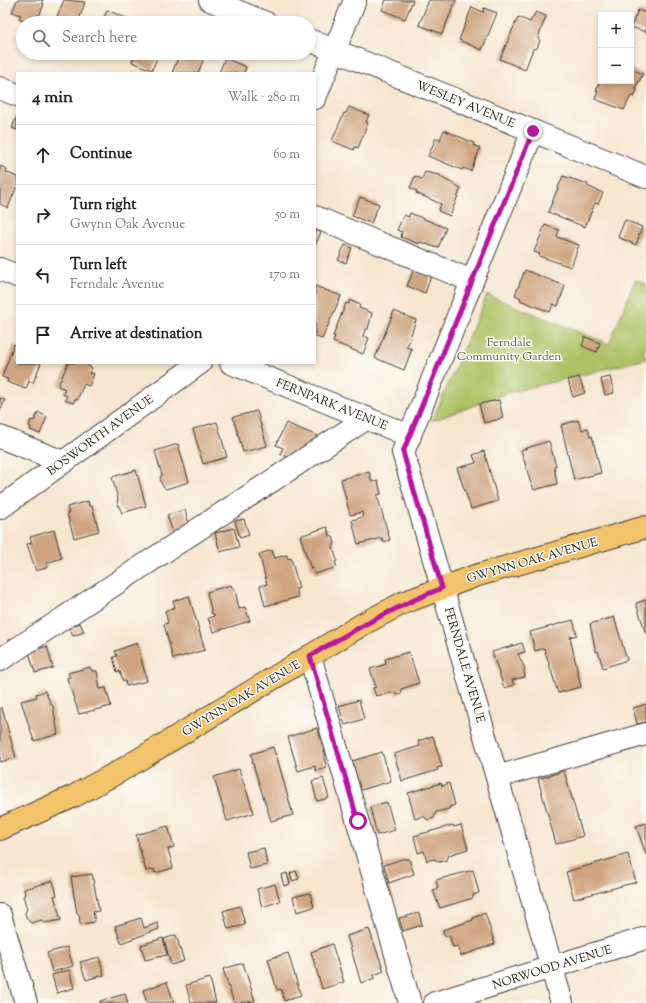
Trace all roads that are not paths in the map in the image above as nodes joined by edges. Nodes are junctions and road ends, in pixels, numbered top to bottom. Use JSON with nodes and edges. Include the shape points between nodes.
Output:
{"nodes":[{"id":1,"x":210,"y":0,"type":"edge"},
{"id":2,"x":355,"y":0,"type":"edge"},
{"id":3,"x":249,"y":16,"type":"edge"},
{"id":4,"x":316,"y":43,"type":"edge"},
{"id":5,"x":334,"y":51,"type":"junction"},
{"id":6,"x":0,"y":88,"type":"edge"},
{"id":7,"x":16,"y":95,"type":"edge"},
{"id":8,"x":316,"y":96,"type":"edge"},
{"id":9,"x":533,"y":131,"type":"junction"},
{"id":10,"x":646,"y":177,"type":"edge"},
{"id":11,"x":316,"y":217,"type":"edge"},
{"id":12,"x":0,"y":269,"type":"edge"},
{"id":13,"x":16,"y":276,"type":"edge"},
{"id":14,"x":472,"y":281,"type":"junction"},
{"id":15,"x":199,"y":364,"type":"edge"},
{"id":16,"x":233,"y":364,"type":"edge"},
{"id":17,"x":367,"y":418,"type":"junction"},
{"id":18,"x":410,"y":436,"type":"junction"},
{"id":19,"x":0,"y":437,"type":"edge"},
{"id":20,"x":62,"y":462,"type":"junction"},
{"id":21,"x":0,"y":508,"type":"edge"},
{"id":22,"x":646,"y":527,"type":"edge"},
{"id":23,"x":442,"y":588,"type":"junction"},
{"id":24,"x":310,"y":656,"type":"junction"},
{"id":25,"x":0,"y":660,"type":"edge"},
{"id":26,"x":646,"y":734,"type":"edge"},
{"id":27,"x":497,"y":777,"type":"junction"},
{"id":28,"x":0,"y":829,"type":"edge"},
{"id":29,"x":0,"y":915,"type":"edge"},
{"id":30,"x":646,"y":938,"type":"edge"},
{"id":31,"x":552,"y":967,"type":"junction"},
{"id":32,"x":26,"y":1003,"type":"edge"},
{"id":33,"x":410,"y":1003,"type":"edge"},
{"id":34,"x":435,"y":1003,"type":"edge"},
{"id":35,"x":562,"y":1003,"type":"edge"}],
"edges":[{"from":1,"to":3,"type":"street"},
{"from":2,"to":5,"type":"street"},
{"from":4,"to":5,"type":"street","name":"WESLEY AVENUE"},
{"from":5,"to":8,"type":"street"},
{"from":5,"to":9,"type":"street","name":"WESLEY AVENUE"},
{"from":6,"to":7,"type":"street"},
{"from":9,"to":10,"type":"street","name":"WESLEY AVENUE"},
{"from":9,"to":14,"type":"street","name":"FERNDALE AVENUE"},
{"from":11,"to":14,"type":"street"},
{"from":12,"to":13,"type":"street"},
{"from":14,"to":18,"type":"street","name":"FERNDALE AVENUE"},
{"from":15,"to":20,"type":"street","name":"BOSWORTH AVENUE"},
{"from":16,"to":17,"type":"street","name":"FERNPARK AVENUE"},
{"from":17,"to":18,"type":"street","name":"FERNPARK AVENUE"},
{"from":17,"to":25,"type":"street"},
{"from":18,"to":23,"type":"street","name":"FERNDALE AVENUE","via":[[403,452]]},
{"from":19,"to":20,"type":"street"},
{"from":20,"to":21,"type":"street","name":"BOSWORTH AVENUE"},
{"from":22,"to":23,"type":"main road","name":"GWYNN OAK AVENUE","via":[[475,576]]},
{"from":23,"to":24,"type":"main road","name":"GWYNN OAK AVENUE","via":[[403,603]]},
{"from":23,"to":27,"type":"street","name":"FERNDALE AVENUE"},
{"from":24,"to":28,"type":"main road","name":"GWYNN OAK AVENUE","via":[[120,771],[68,799]]},
{"from":24,"to":33,"type":"street"},
{"from":26,"to":27,"type":"street"},
{"from":27,"to":31,"type":"street","name":"FERNDALE AVENUE"},
{"from":29,"to":32,"type":"street"},
{"from":30,"to":31,"type":"street","name":"NORWOOD AVENUE"},
{"from":31,"to":34,"type":"street","name":"NORWOOD AVENUE"},
{"from":31,"to":35,"type":"street","name":"FERNDALE AVENUE"}]}
